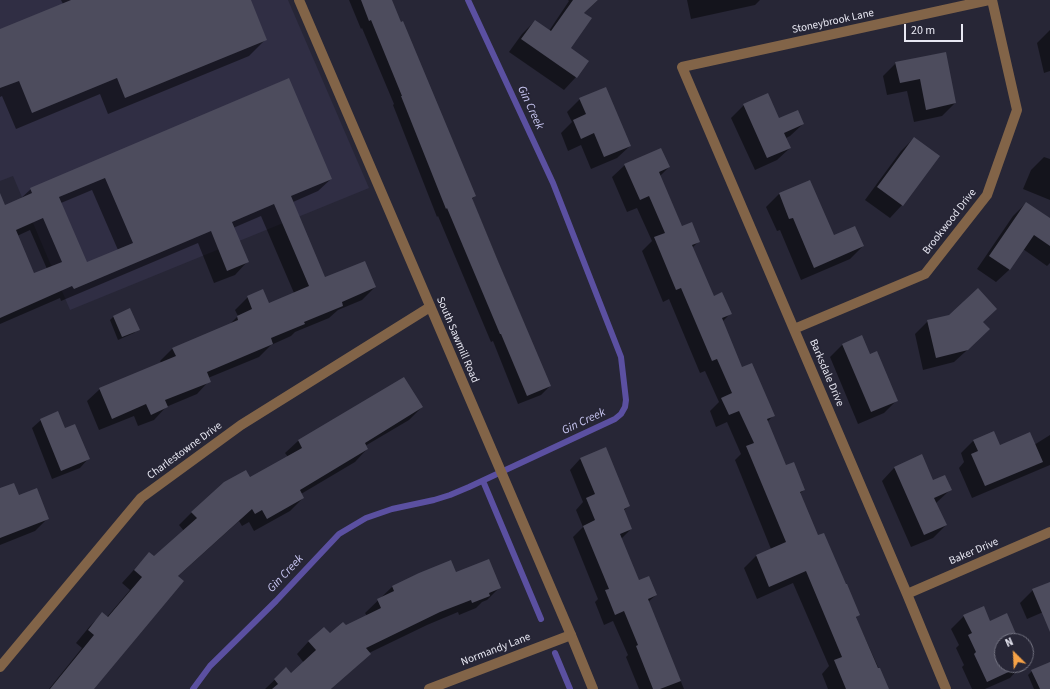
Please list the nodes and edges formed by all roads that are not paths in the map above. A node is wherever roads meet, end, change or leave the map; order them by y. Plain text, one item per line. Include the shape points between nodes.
1 (299, 0) edge
2 (988, 0) edge
3 (992, 0) edge
4 (682, 67) joint
5 (430, 307) junction
6 (794, 329) junction
7 (1050, 532) edge
8 (907, 594) junction
9 (571, 635) junction
10 (0, 667) edge
11 (429, 689) edge
12 (593, 689) edge
13 (946, 689) edge

1 - 5 street, South Sawmill Road
2 - 4 street, Stoneybrook Lane
3 - 6 street, Brookwood Drive via 1017,110 987,195 925,274
4 - 6 street, Barksdale Drive
5 - 9 street, South Sawmill Road
5 - 10 street, Charlestowne Drive via 241,425 141,498
6 - 8 street, Barksdale Drive
7 - 8 street, Baker Drive
8 - 13 street, Barksdale Drive
9 - 11 street, Normandy Lane
9 - 12 street, South Sawmill Road

